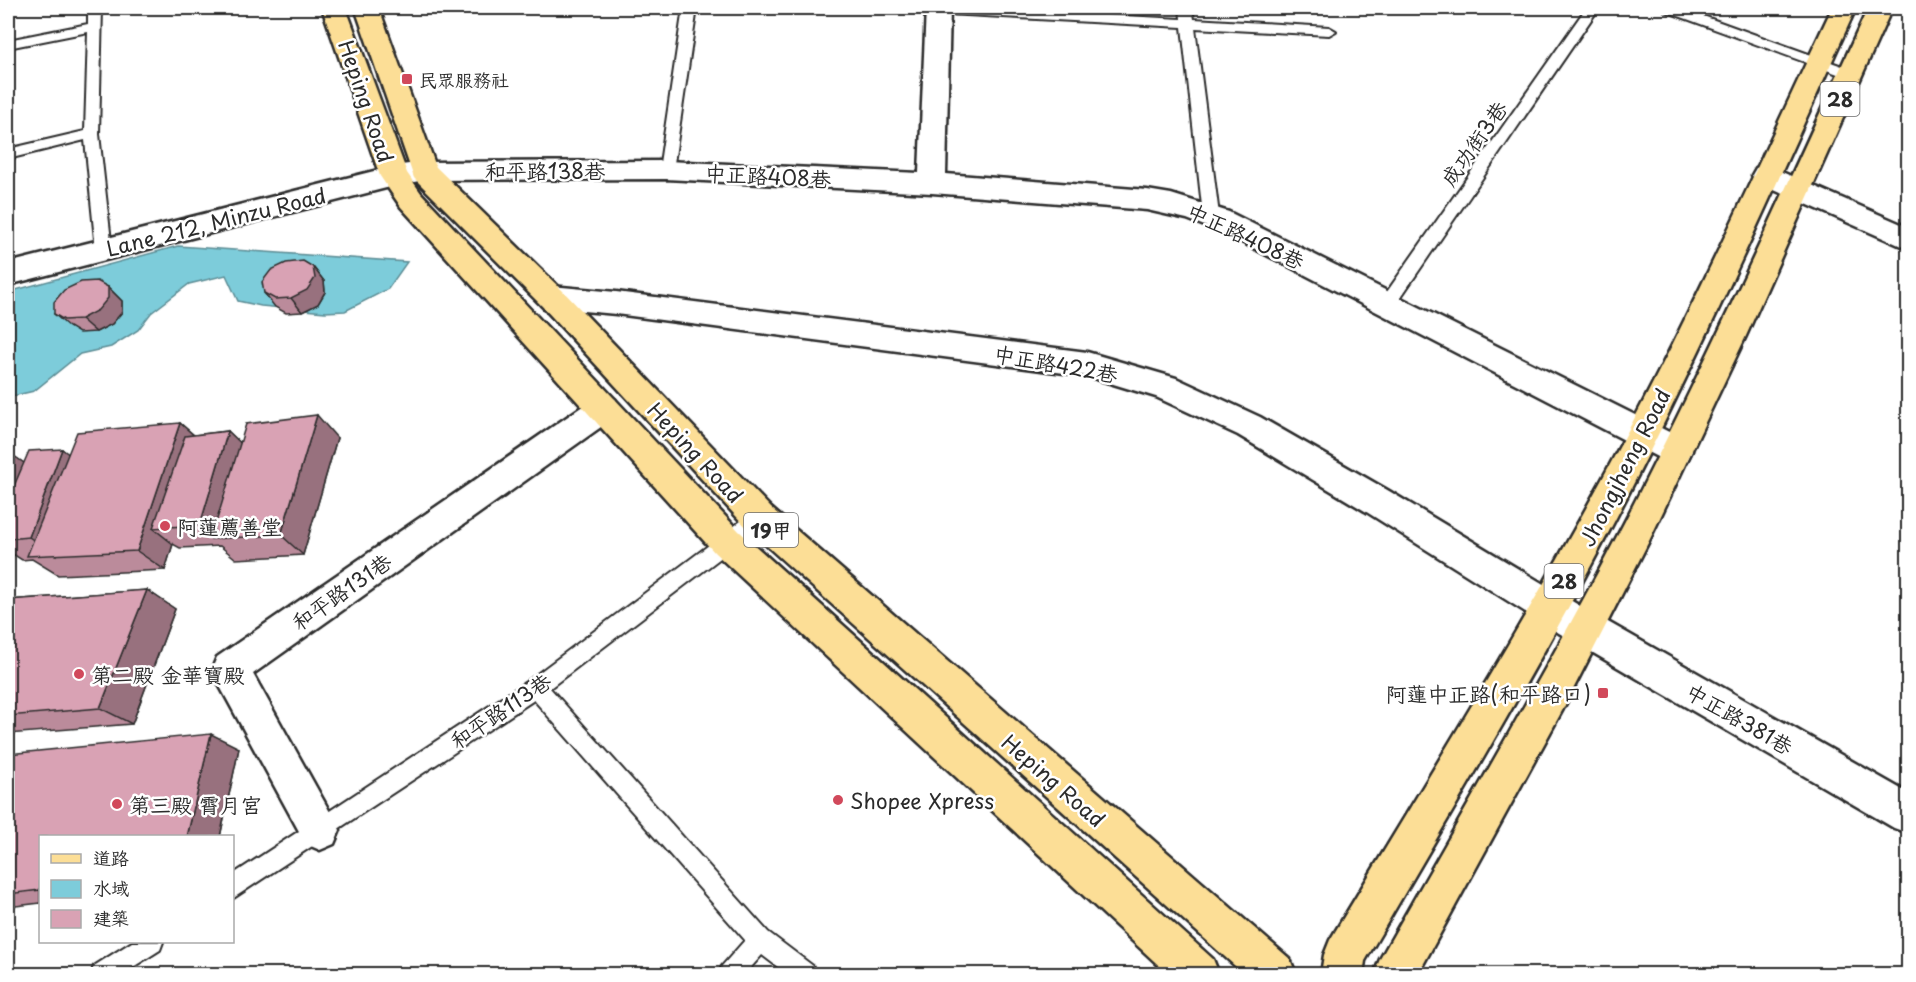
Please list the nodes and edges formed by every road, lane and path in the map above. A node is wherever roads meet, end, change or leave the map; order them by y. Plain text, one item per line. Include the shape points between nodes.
1 (95, 8) edge
2 (334, 8) edge
3 (367, 8) edge
4 (690, 8) edge
5 (911, 8) edge
6 (938, 8) edge
7 (1592, 8) edge
8 (1670, 8) edge
9 (1844, 8) edge
10 (1880, 8) edge
11 (1187, 15) edge
12 (94, 27) junction
13 (1329, 31) dead end
14 (8, 44) edge
15 (1818, 63) junction
16 (1851, 74) junction
17 (92, 134) junction
18 (8, 154) edge
19 (666, 170) junction
20 (409, 173) junction
21 (1766, 175) junction
22 (932, 183) junction
23 (1800, 190) junction
24 (1211, 215) junction
25 (1908, 239) edge
26 (104, 250) junction
27 (8, 274) edge
28 (551, 297) junction
29 (1388, 303) junction
30 (604, 408) junction
31 (1642, 434) junction
32 (1676, 451) junction
33 (759, 518) junction
34 (727, 542) junction
35 (1569, 619) junction
36 (536, 687) junction
37 (1908, 814) edge
38 (320, 830) junction
39 (234, 887) edge
40 (760, 940) junction
41 (150, 943) edge
42 (102, 975) edge
43 (730, 975) edge
44 (805, 975) edge
45 (1198, 975) edge
46 (1275, 975) edge
47 (1342, 975) edge
48 (1395, 975) edge

1 - 12 lane
2 - 20 main road, Heping Road / 19甲
3 - 20 main road, Heping Road / 19甲
4 - 19 lane
5 - 6 lane
6 - 11 lane
6 - 22 street
7 - 29 lane, 成功街3巷
8 - 15 lane
9 - 15 main road, Jhongjheng Road / 28
10 - 16 main road, Jhongjheng Road / 28
11 - 13 lane
11 - 24 lane
12 - 14 lane
12 - 17 lane
15 - 16 lane
15 - 21 main road, Jhongjheng Road / 28
16 - 23 main road, Jhongjheng Road / 28
17 - 18 lane
17 - 26 lane
19 - 20 street, 和平路138巷
19 - 22 street, 中正路408巷
20 - 26 street, Lane 212, Minzu Road
20 - 28 main road, Heping Road / 19甲
20 - 30 main road, Heping Road / 19甲 via 411,200
21 - 23 street
21 - 31 main road, Jhongjheng Road / 28
22 - 24 street, 中正路408巷 via 1175,203
23 - 25 street
23 - 32 main road, Jhongjheng Road / 28
24 - 29 street, 中正路408巷
26 - 27 street, Lane 212, Minzu Road
28 - 33 main road, Heping Road / 19甲
28 - 35 street, 中正路422巷 via 1087,364 1165,387 1259,432
29 - 31 street, 中正路408巷
30 - 34 main road, Heping Road / 19甲
30 - 38 street, 和平路131巷 via 230,669
31 - 32 street, 中正路408巷
31 - 35 main road, Jhongjheng Road / 28
32 - 35 main road, Jhongjheng Road / 28
33 - 34 lane, 和平路113巷
33 - 46 main road, Heping Road / 19甲
34 - 36 lane, 和平路113巷
34 - 45 main road, Heping Road / 19甲
35 - 37 street, 中正路381巷
35 - 47 main road, Jhongjheng Road / 28 via 1345,955
35 - 48 main road, Jhongjheng Road / 28
36 - 38 lane, 和平路113巷
36 - 40 lane
38 - 39 lane, 和平路113巷
40 - 43 lane
40 - 44 lane
41 - 42 lane

